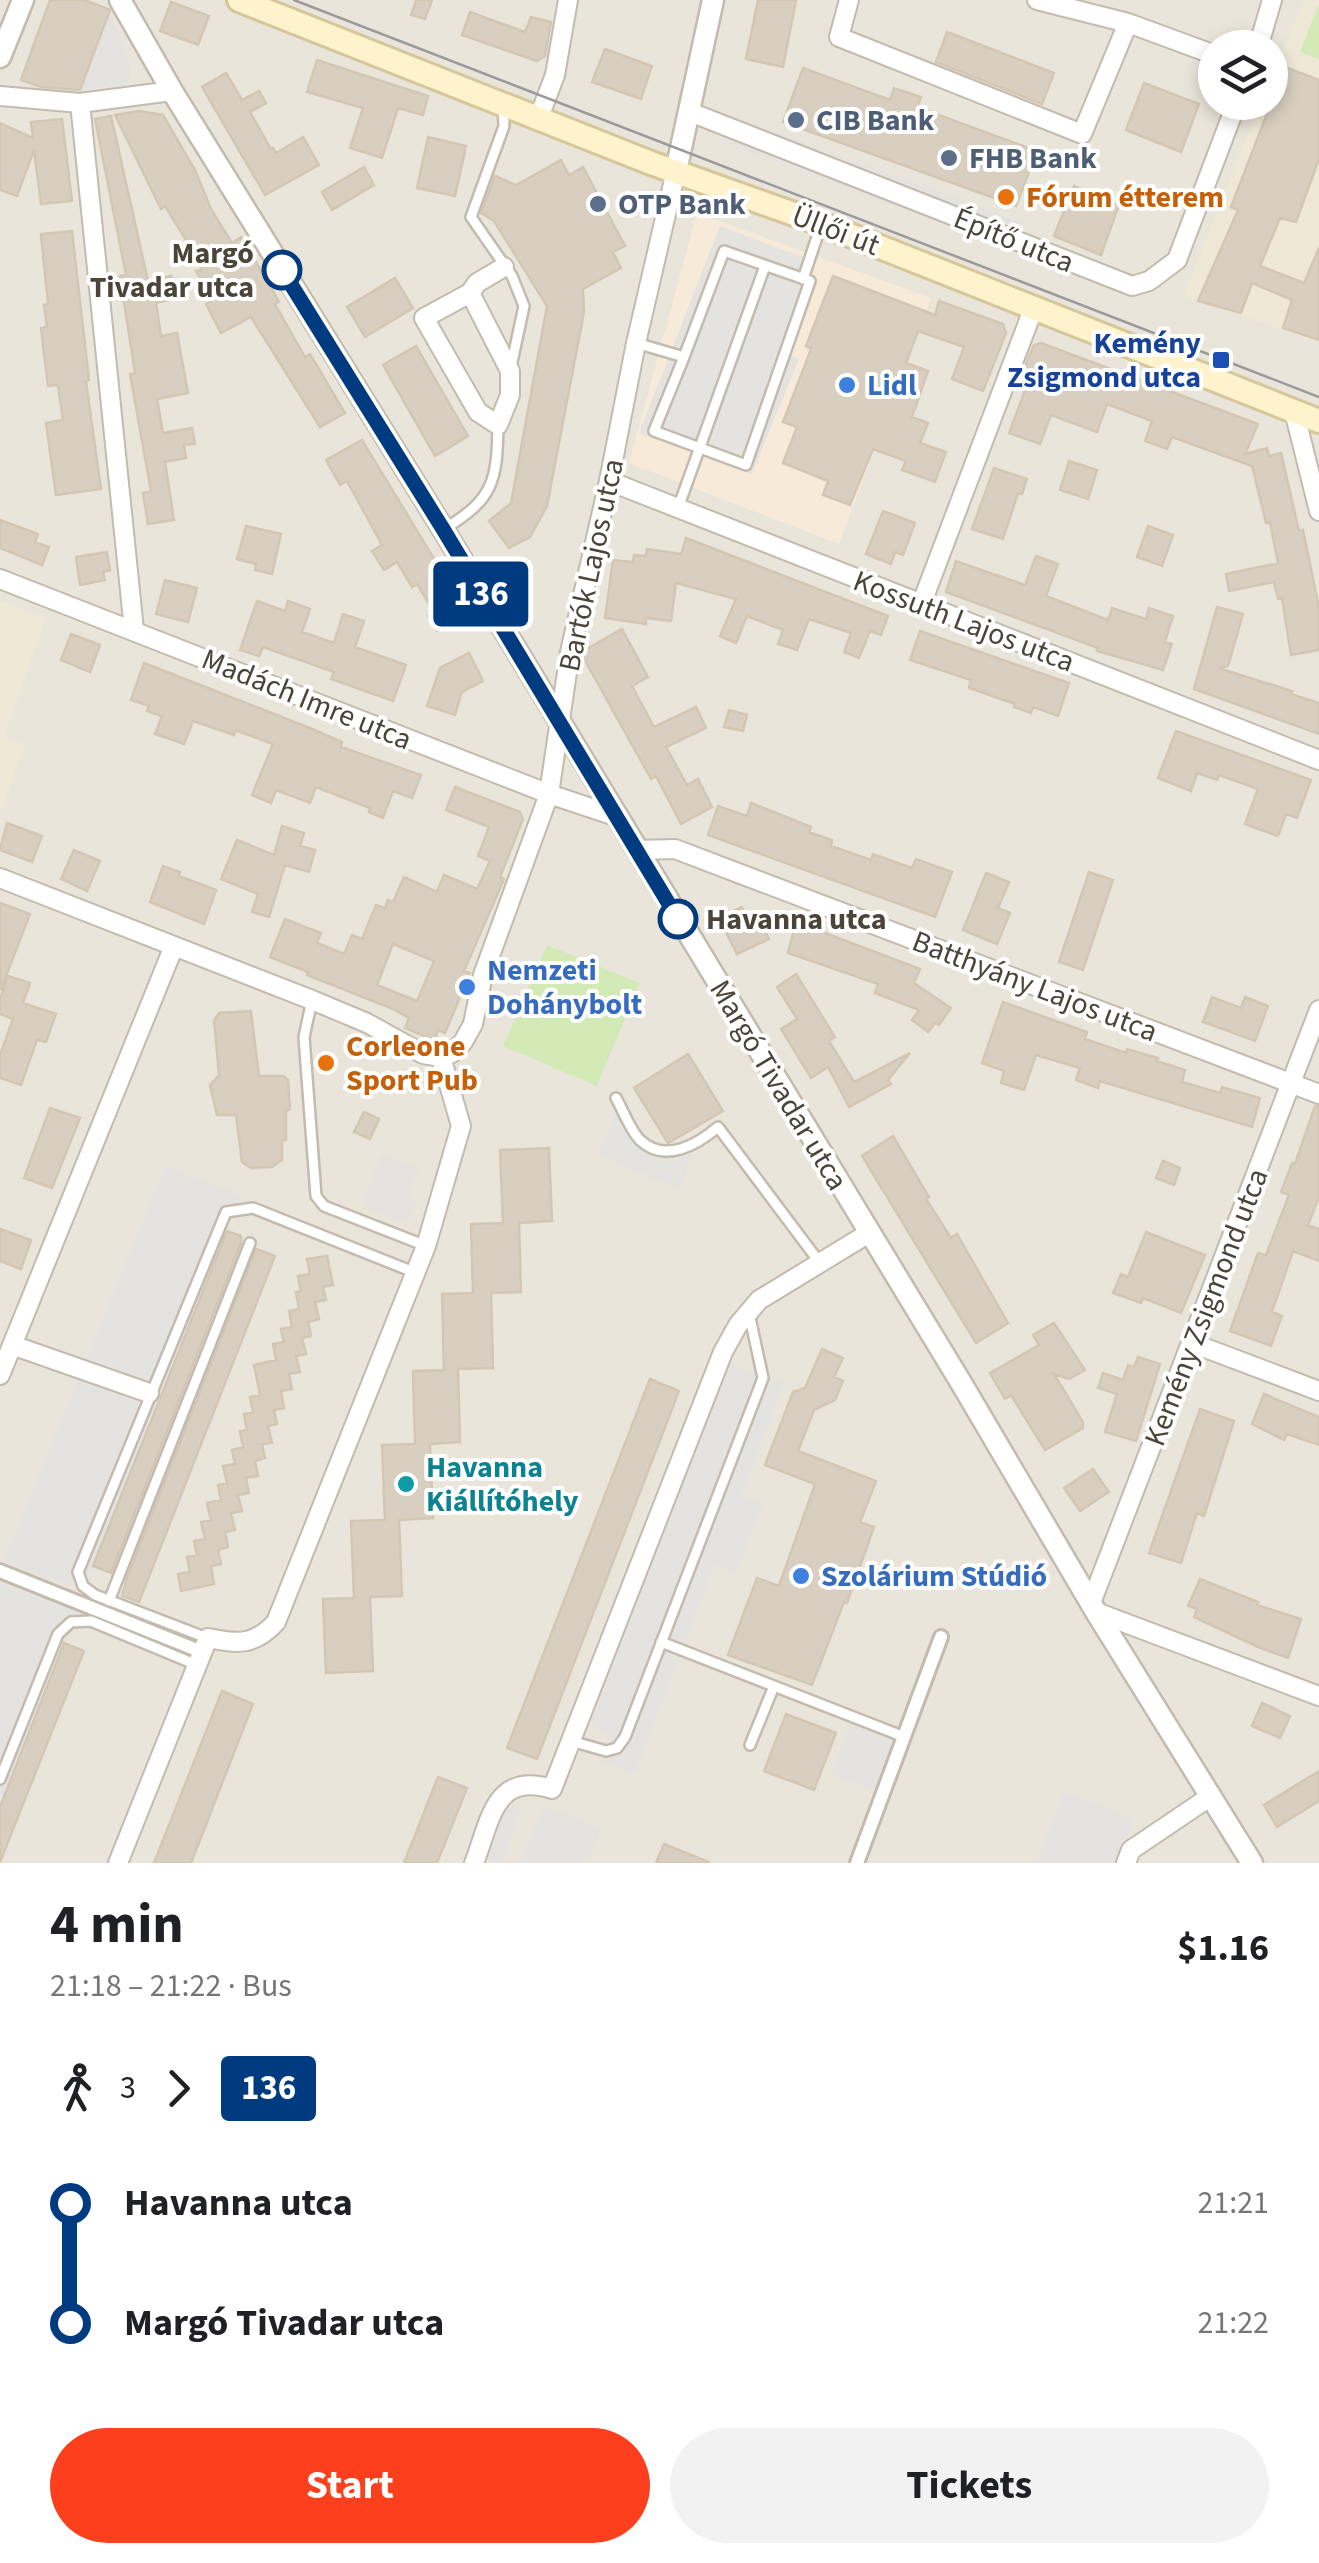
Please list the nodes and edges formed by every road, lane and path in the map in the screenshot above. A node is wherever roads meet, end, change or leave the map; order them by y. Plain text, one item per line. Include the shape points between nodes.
1 (23, 0) edge
2 (120, 0) edge
3 (239, 0) edge
4 (568, 0) edge
5 (713, 0) edge
6 (849, 0) edge
7 (1036, 0) edge
8 (1272, 0) edge
9 (1128, 23) junction
10 (1263, 30) edge
11 (1198, 49) edge
12 (0, 57) edge
13 (172, 91) junction
14 (0, 96) edge
15 (503, 102) junction
16 (80, 103) junction
17 (690, 112) junction
18 (539, 117) junction
19 (1230, 120) edge
20 (676, 171) junction
21 (822, 224) junction
22 (765, 266) junction
23 (504, 267) junction
24 (803, 279) junction
25 (470, 293) junction
26 (1034, 307) junction
27 (636, 342) junction
28 (684, 357) junction
29 (510, 371) junction
30 (1294, 411) junction
31 (1319, 420) edge
32 (498, 425) junction
33 (700, 447) junction
34 (610, 481) junction
35 (678, 508) junction
36 (1319, 511) edge
37 (443, 529) junction
38 (0, 579) edge
39 (921, 605) junction
40 (134, 630) junction
41 (560, 724) junction
42 (1319, 760) edge
43 (549, 794) junction
44 (615, 816) junction
45 (636, 850) junction
46 (0, 878) edge
47 (174, 946) junction
48 (312, 1000) junction
49 (1319, 1010) edge
50 (441, 1057) junction
51 (1292, 1084) junction
52 (1319, 1094) edge
53 (616, 1098) dead end
54 (869, 1233) junction
55 (250, 1242) dead end
56 (426, 1246) junction
57 (820, 1264) junction
58 (416, 1273) junction
59 (749, 1312) junction
60 (1192, 1343) junction
61 (12, 1345) junction
62 (0, 1376) edge
63 (1319, 1391) edge
64 (150, 1393) junction
65 (0, 1571) edge
66 (109, 1601) junction
67 (1094, 1607) junction
68 (941, 1637) dead end
69 (662, 1642) junction
70 (202, 1652) junction
71 (774, 1686) junction
72 (1319, 1696) edge
73 (902, 1736) junction
74 (572, 1741) junction
75 (750, 1744) dead end
76 (0, 1779) edge
77 (1212, 1796) junction
78 (118, 1863) edge
79 (474, 1863) edge
80 (858, 1863) edge
81 (1126, 1863) edge
82 (1252, 1863) edge

1 - 12 street
2 - 13 street, Margó Tivadar utca
3 - 15 main road, Üllői út
4 - 18 street via 552,88
5 - 17 street
6 - 9 street via 839,36 1082,134
7 - 9 street
8 - 10 street
9 - 11 street
13 - 16 street
13 - 37 street, Margó Tivadar utca
14 - 16 street
15 - 18 main road, Üllői út
15 - 23 lane via 504,126 471,218
16 - 40 street
17 - 19 street, Építő utca via 1132,286 1177,260
17 - 20 street
18 - 20 main road, Üllői út
20 - 21 main road, Üllői út
20 - 27 street, Bartók Lajos utca
21 - 24 lane
21 - 26 main road, Üllői út
22 - 24 lane
22 - 28 lane via 724,251
22 - 33 lane
23 - 25 street
23 - 29 lane via 524,306
24 - 33 lane via 810,281 746,465
25 - 29 street
25 - 32 street via 424,318 478,412
26 - 30 main road, Üllői út
26 - 39 street
27 - 28 lane
27 - 34 street, Bartók Lajos utca
28 - 33 lane via 654,431
29 - 32 street via 510,395
30 - 31 main road, Üllői út
30 - 36 street
32 - 37 lane via 492,484 483,501
33 - 35 lane
34 - 35 street, Kossuth Lajos utca
34 - 41 street, Bartók Lajos utca
35 - 39 street, Kossuth Lajos utca
37 - 41 street, Margó Tivadar utca
38 - 40 street, Madách Imre utca
39 - 42 street, Kossuth Lajos utca
40 - 43 street, Madách Imre utca
41 - 43 street, Bartók Lajos utca
41 - 44 street, Margó Tivadar utca
43 - 44 street, Madách Imre utca
43 - 50 street, Bartók Lajos utca via 483,975 473,1024 452,1054
44 - 45 street, Margó Tivadar utca
45 - 51 street, Batthyány Lajos utca via 675,850
45 - 54 street, Margó Tivadar utca
46 - 47 street
47 - 48 street
47 - 61 street
48 - 50 street
48 - 56 lane via 304,1037 316,1196 324,1206
49 - 51 street, Kemény Zsigmond utca
50 - 56 street via 462,1126
51 - 52 street, Batthyány Lajos utca
51 - 60 street, Kemény Zsigmond utca
53 - 57 lane via 640,1141 666,1152 695,1146 718,1126
54 - 57 street
54 - 67 street, Margó Tivadar utca
55 - 66 lane
56 - 58 street
57 - 59 street
58 - 64 lane via 253,1208 226,1212
58 - 70 street via 276,1622 246,1644
59 - 69 lane via 763,1378
59 - 74 street via 724,1352
60 - 63 street
60 - 67 street, Kemény Zsigmond utca
61 - 62 street
61 - 64 street
64 - 66 lane via 78,1572 83,1586
65 - 70 street
66 - 70 lane
67 - 72 street
67 - 77 street, Margó Tivadar utca
68 - 73 street
69 - 71 lane
69 - 74 lane via 617,1748
70 - 76 lane via 91,1621 70,1622 58,1634
70 - 78 street
71 - 73 lane
71 - 75 lane
73 - 80 street
74 - 79 street via 552,1789 529,1783 498,1800
77 - 81 street via 1130,1850
77 - 82 street, Margó Tivadar utca

